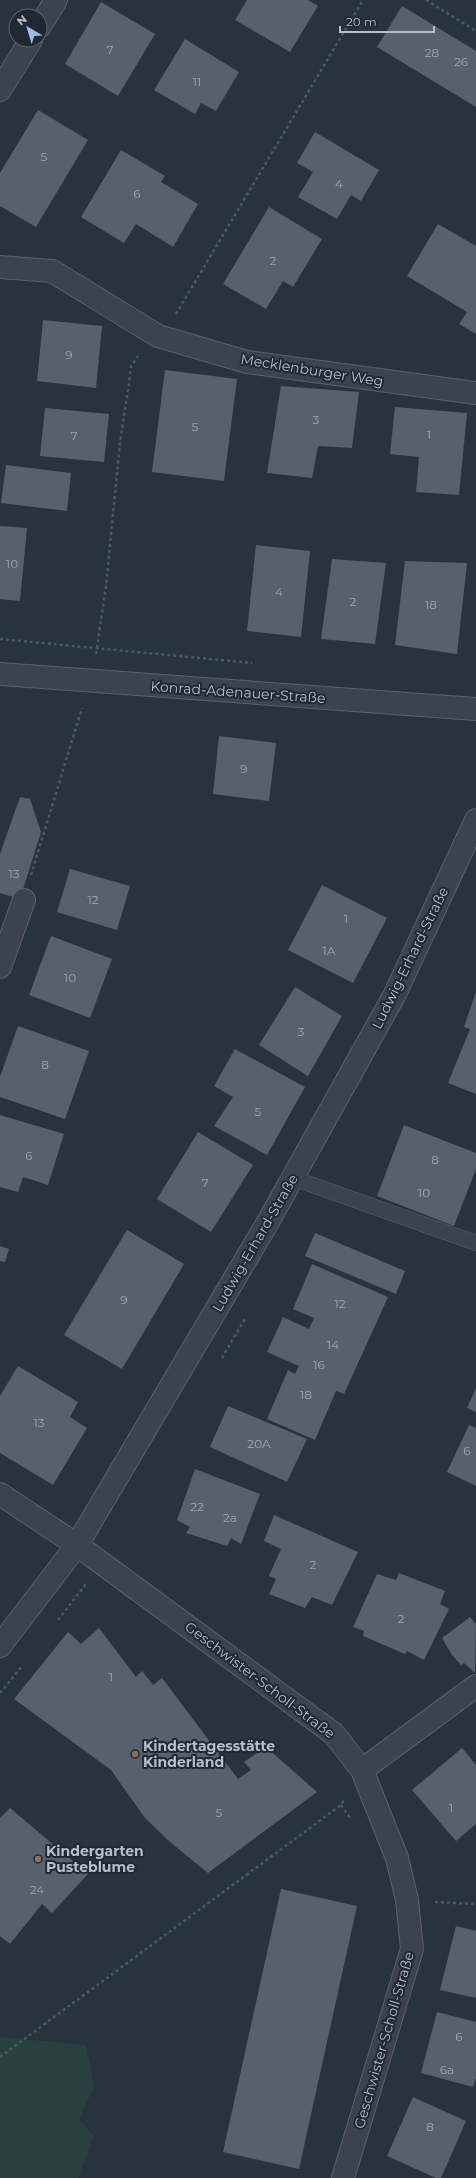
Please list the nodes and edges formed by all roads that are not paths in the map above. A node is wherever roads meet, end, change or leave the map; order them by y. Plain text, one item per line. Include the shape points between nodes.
1 (56, 0) edge
2 (48, 13) edge
3 (26, 48) edge
4 (0, 90) edge
5 (0, 267) edge
6 (476, 393) edge
7 (0, 674) edge
8 (476, 709) edge
9 (476, 820) edge
10 (24, 900) road end
11 (0, 967) edge
12 (293, 1178) junction
13 (476, 1243) edge
14 (0, 1494) edge
15 (77, 1545) junction
16 (0, 1646) edge
17 (476, 1686) edge
18 (362, 1770) junction
19 (343, 2178) edge

1 - 2 street
3 - 4 street
5 - 6 street, Mecklenburger Weg via 52,271 158,336 247,362
7 - 8 street, Konrad-Adenauer-Straße
9 - 12 street, Ludwig-Erhard-Straße via 395,994
10 - 11 street
12 - 13 lane
12 - 15 street, Ludwig-Erhard-Straße
14 - 15 street, Geschwister-Scholl-Straße
15 - 16 street, Ludwig-Erhard-Straße
15 - 18 street, Geschwister-Scholl-Straße via 334,1734
17 - 18 street
18 - 19 street, Geschwister-Scholl-Straße via 397,1858 407,1900 412,1949

